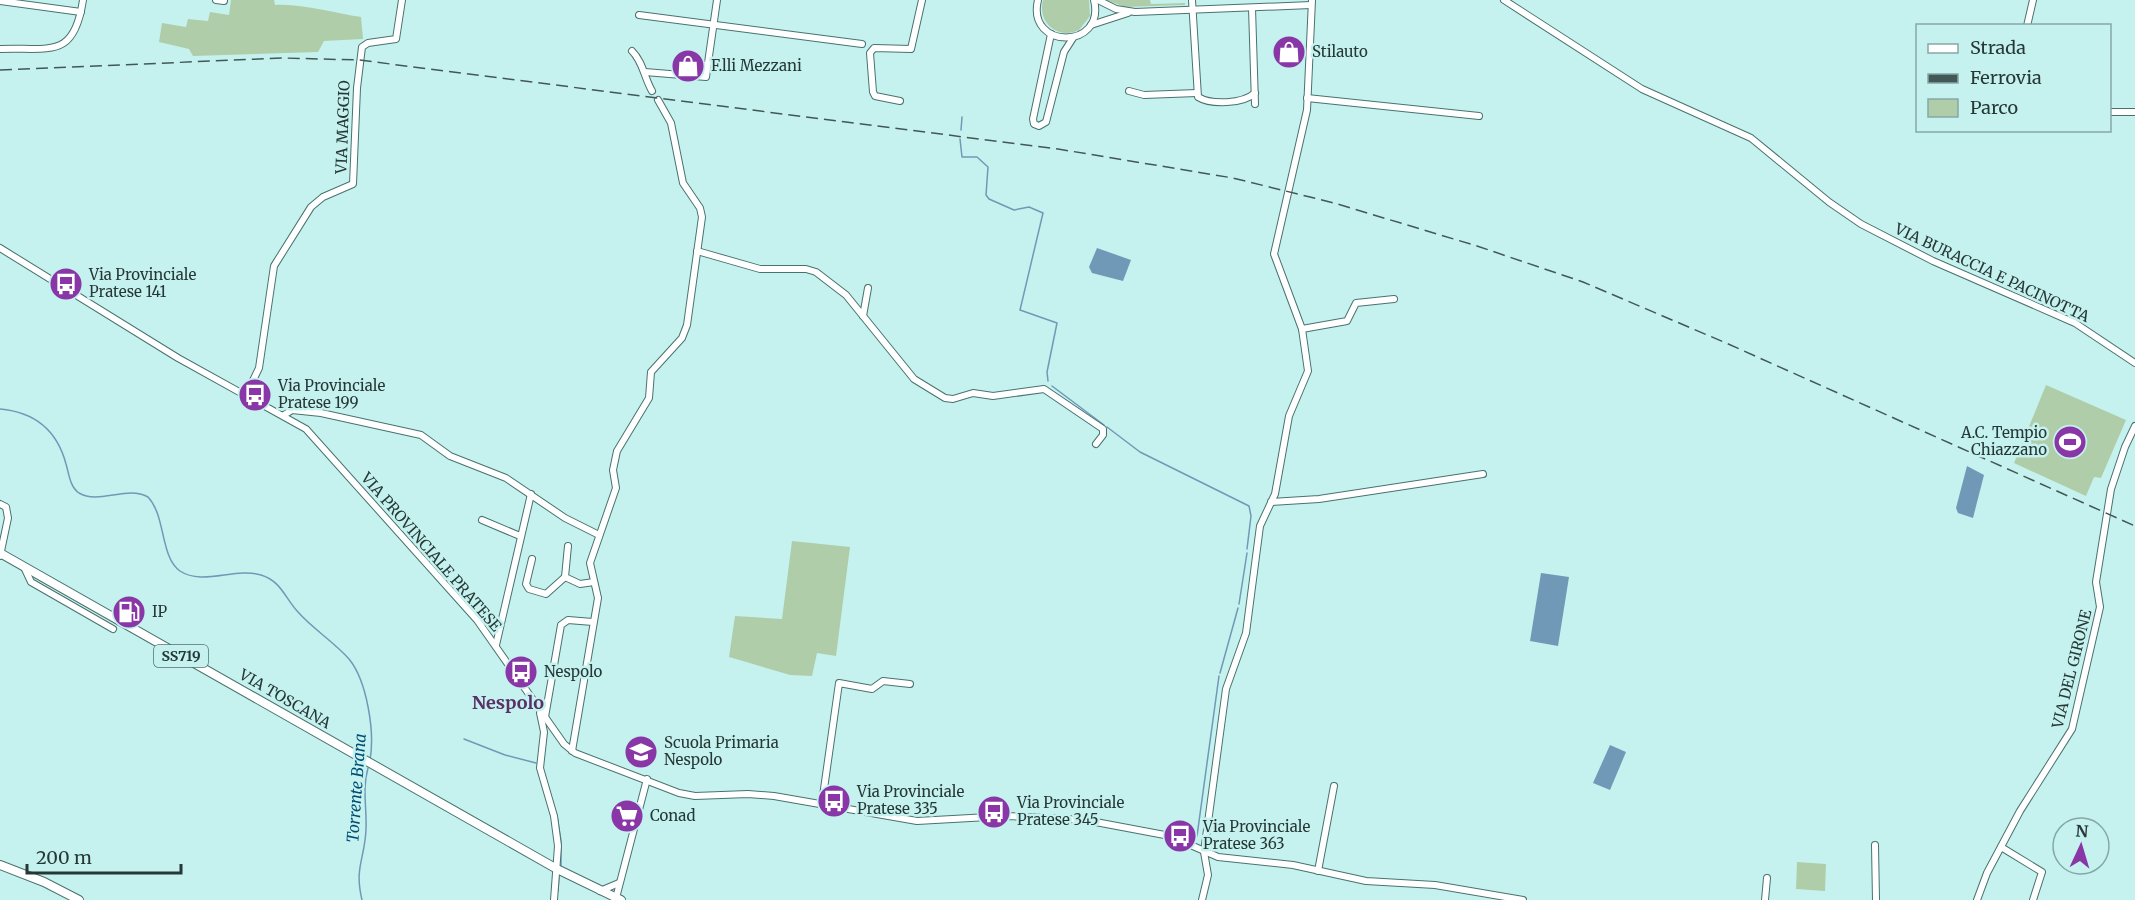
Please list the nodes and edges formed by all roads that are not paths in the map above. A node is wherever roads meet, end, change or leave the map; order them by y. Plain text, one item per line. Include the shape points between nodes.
1 (83, 0) edge
2 (216, 0) edge
3 (402, 0) edge
4 (717, 0) edge
5 (922, 0) edge
6 (1032, 0) edge
7 (1096, 0) edge
8 (1192, 0) edge
9 (1504, 0) edge
10 (2033, 0) edge
11 (0, 1) edge
12 (224, 1) edge
13 (1312, 2) edge
14 (1038, 3) edge
15 (1252, 8) junction
16 (1193, 10) junction
17 (81, 12) junction
18 (1135, 12) junction
19 (639, 15) dead end
20 (2027, 24) edge
21 (714, 25) junction
22 (1091, 25) junction
23 (1052, 34) junction
24 (1073, 38) junction
25 (862, 44) dead end
26 (0, 49) edge
27 (632, 51) dead end
28 (645, 72) junction
29 (652, 91) dead end
30 (1129, 91) dead end
31 (1197, 93) junction
32 (1255, 93) junction
33 (1307, 98) junction
34 (658, 100) dead end
35 (900, 101) dead end
36 (1255, 104) dead end
37 (2111, 112) edge
38 (2135, 112) edge
39 (1479, 116) dead end
40 (0, 248) edge
41 (697, 251) junction
42 (868, 288) dead end
43 (1394, 299) dead end
44 (863, 316) junction
45 (1302, 329) junction
46 (2135, 363) edge
47 (246, 395) junction
48 (284, 415) junction
49 (2135, 426) edge
50 (1095, 444) dead end
51 (1483, 474) dead end
52 (531, 494) junction
53 (1271, 502) junction
54 (0, 504) edge
55 (482, 520) dead end
56 (599, 535) junction
57 (520, 537) junction
58 (568, 546) dead end
59 (0, 554) edge
60 (532, 559) dead end
61 (24, 567) junction
62 (565, 577) junction
63 (594, 582) junction
64 (593, 622) junction
65 (113, 629) dead end
66 (496, 645) junction
67 (910, 684) dead end
68 (539, 710) junction
69 (545, 717) junction
70 (572, 751) junction
71 (647, 779) junction
72 (1334, 786) dead end
73 (822, 803) junction
74 (1875, 845) dead end
75 (2001, 848) junction
76 (1204, 852) junction
77 (0, 865) edge
78 (557, 869) junction
79 (1318, 871) junction
80 (1767, 878) dead end
81 (619, 883) junction
82 (600, 891) junction
83 (618, 899) edge
84 (79, 900) edge
85 (554, 900) edge
86 (1202, 900) edge
87 (1522, 900) edge
88 (1765, 900) edge
89 (1876, 900) edge
90 (1977, 900) edge
91 (2033, 900) edge

1 - 17 street
2 - 12 street
3 - 47 street, VIA MAGGIO via 396,38 392,42 368,42 362,47 353,184 323,197 311,207 274,267 259,368
4 - 21 street
5 - 35 street via 911,49 874,48 870,53 875,96
6 - 14 street
7 - 18 street
7 - 22 street
8 - 16 street
9 - 46 street, VIA BURACCIA E PACINOTTA via 1642,89 1752,138 1861,224 1933,261 2075,323
10 - 20 street
11 - 17 street
13 - 15 street
13 - 33 street
14 - 23 street via 1040,22
15 - 16 street
15 - 32 street
16 - 18 street
16 - 31 street
17 - 26 street via 77,30 64,44
18 - 22 street
19 - 21 street
21 - 25 street
21 - 28 street via 704,78
22 - 24 street
23 - 24 street
23 - 24 street via 1033,119 1039,126 1046,122 1064,52
27 - 28 street
28 - 29 street
30 - 31 street via 1144,95
31 - 32 street via 1207,101 1245,100
32 - 36 street
33 - 39 street
33 - 45 street via 1307,113 1274,254
34 - 41 street via 671,123 683,183 702,212
37 - 38 street
40 - 47 street, VIA PROVINCIALE PRATESE via 178,358
41 - 44 street via 754,268 813,271 843,292
41 - 56 street via 687,325 682,338 654,367 649,376 649,398 617,451 613,470 616,488
42 - 44 street
43 - 45 street via 1356,303 1347,321
44 - 50 street via 910,375 939,396 953,399 973,393 993,396 1044,389 1103,429
45 - 53 street via 1308,371 1289,416
47 - 48 street, VIA PROVINCIALE PRATESE
48 - 52 street via 295,410 321,413 421,435 450,456 506,478
48 - 66 street, VIA PROVINCIALE PRATESE via 312,434 460,599
49 - 75 street, VIA DEL GIRONE via 2111,489 2096,582 2100,608 2072,729
51 - 53 street via 1319,499
52 - 56 street
52 - 57 street
53 - 76 street via 1260,526 1246,633 1226,688
54 - 59 street via 8,513
55 - 57 street
56 - 63 street via 590,563
57 - 66 street
58 - 62 street
59 - 61 main road, VIA TOSCANA / SS719
60 - 62 street via 526,584 529,589 546,594
61 - 65 street via 33,584
61 - 78 main road, VIA TOSCANA / SS719
62 - 63 street via 580,584
63 - 64 street via 598,596
64 - 69 street via 563,622
64 - 70 street
66 - 68 street, VIA PROVINCIALE PRATESE
67 - 73 street via 883,681 870,689 838,683
68 - 69 street, VIA PROVINCIALE PRATESE
68 - 78 street via 544,732 540,768 556,826
69 - 70 street, VIA PROVINCIALE PRATESE
70 - 71 street
71 - 73 street via 695,796 751,794
71 - 81 street
72 - 79 street
73 - 76 street via 917,821 1006,816 1085,820 1170,836
74 - 89 street
75 - 90 street, VIA DEL GIRONE
75 - 91 street via 2042,872
76 - 79 street
76 - 86 street via 1208,875
77 - 84 main road
78 - 82 main road, VIA TOSCANA / SS719
78 - 85 street
79 - 87 street via 1366,881 1435,885
80 - 88 street
81 - 82 street
81 - 83 street
82 - 83 main road, VIA TOSCANA / SS719

